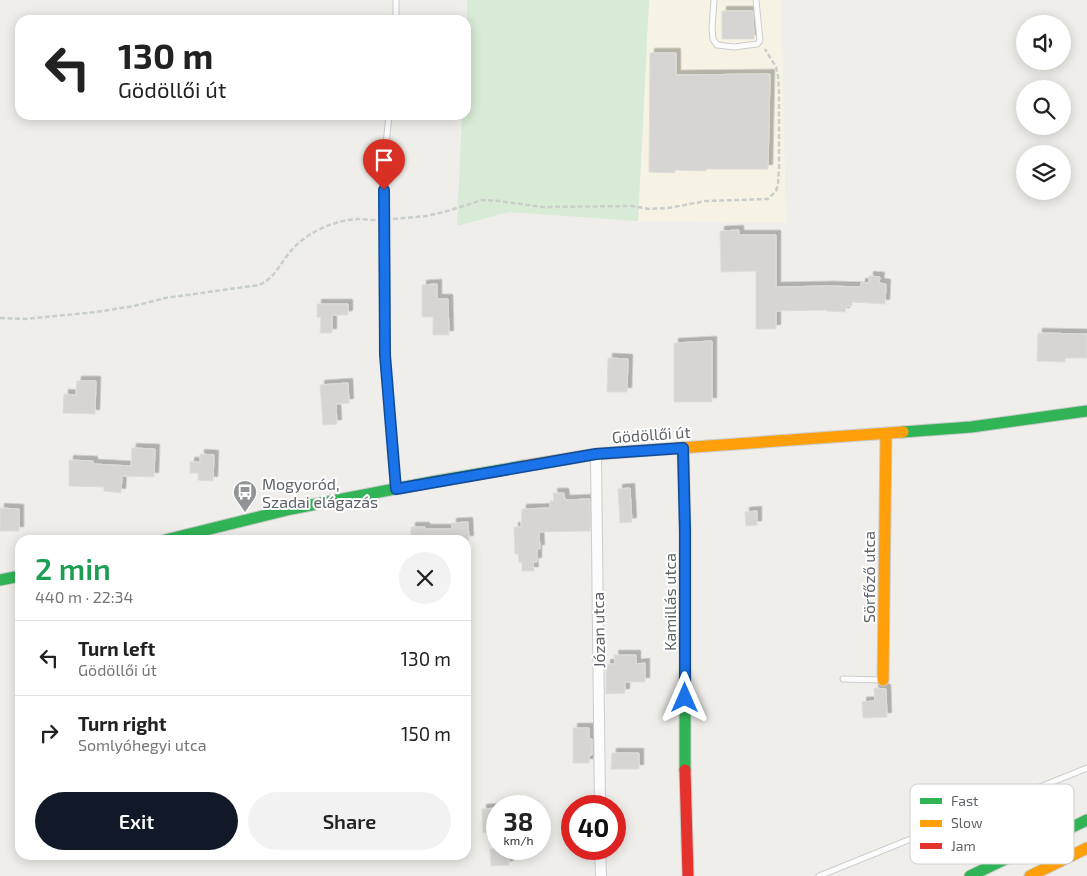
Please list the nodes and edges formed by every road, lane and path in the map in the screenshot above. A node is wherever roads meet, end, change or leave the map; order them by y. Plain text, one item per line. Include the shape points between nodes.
1 (396, 0) edge
2 (714, 0) edge
3 (756, 0) edge
4 (396, 15) edge
5 (758, 42) junction
6 (388, 120) edge
7 (385, 220) junction
8 (0, 318) edge
9 (1087, 411) edge
10 (886, 433) junction
11 (683, 448) junction
12 (596, 454) junction
13 (396, 489) junction
14 (185, 535) edge
15 (15, 577) edge
16 (0, 580) edge
17 (843, 679) dead end
18 (884, 680) joint
19 (1087, 768) edge
20 (1047, 784) edge
21 (600, 795) edge
22 (1087, 820) edge
23 (1074, 826) edge
24 (910, 840) edge
25 (1087, 848) edge
26 (1074, 854) edge
27 (600, 860) edge
28 (995, 864) edge
29 (1054, 864) edge
30 (601, 876) edge
31 (688, 876) edge
32 (820, 876) edge
33 (970, 876) edge
34 (1030, 876) edge

1 - 4 lane
2 - 5 lane via 712,28 717,45 748,46
3 - 5 lane
5 - 7 path via 773,61 778,76 778,184 768,199 706,201 649,209 632,206 542,207 482,200 426,216
6 - 7 lane via 383,174
7 - 8 path via 358,219 322,228 302,240 273,275 259,285 165,298 96,312 26,319
7 - 13 lane via 385,355
9 - 10 main road, Gödöllői út via 971,427
10 - 11 main road, Gödöllői út
10 - 18 main road, Sörfőző utca
11 - 12 main road, Gödöllői út
11 - 31 main road, Kamillás utca
12 - 13 main road, Gödöllői út
12 - 21 street, Józan utca
13 - 14 main road, Gödöllői út via 291,509
15 - 16 main road
17 - 18 lane, Sörfőző utca
19 - 20 lane
22 - 23 main road
24 - 32 lane
25 - 26 main road
27 - 30 street
28 - 33 main road
29 - 34 main road

